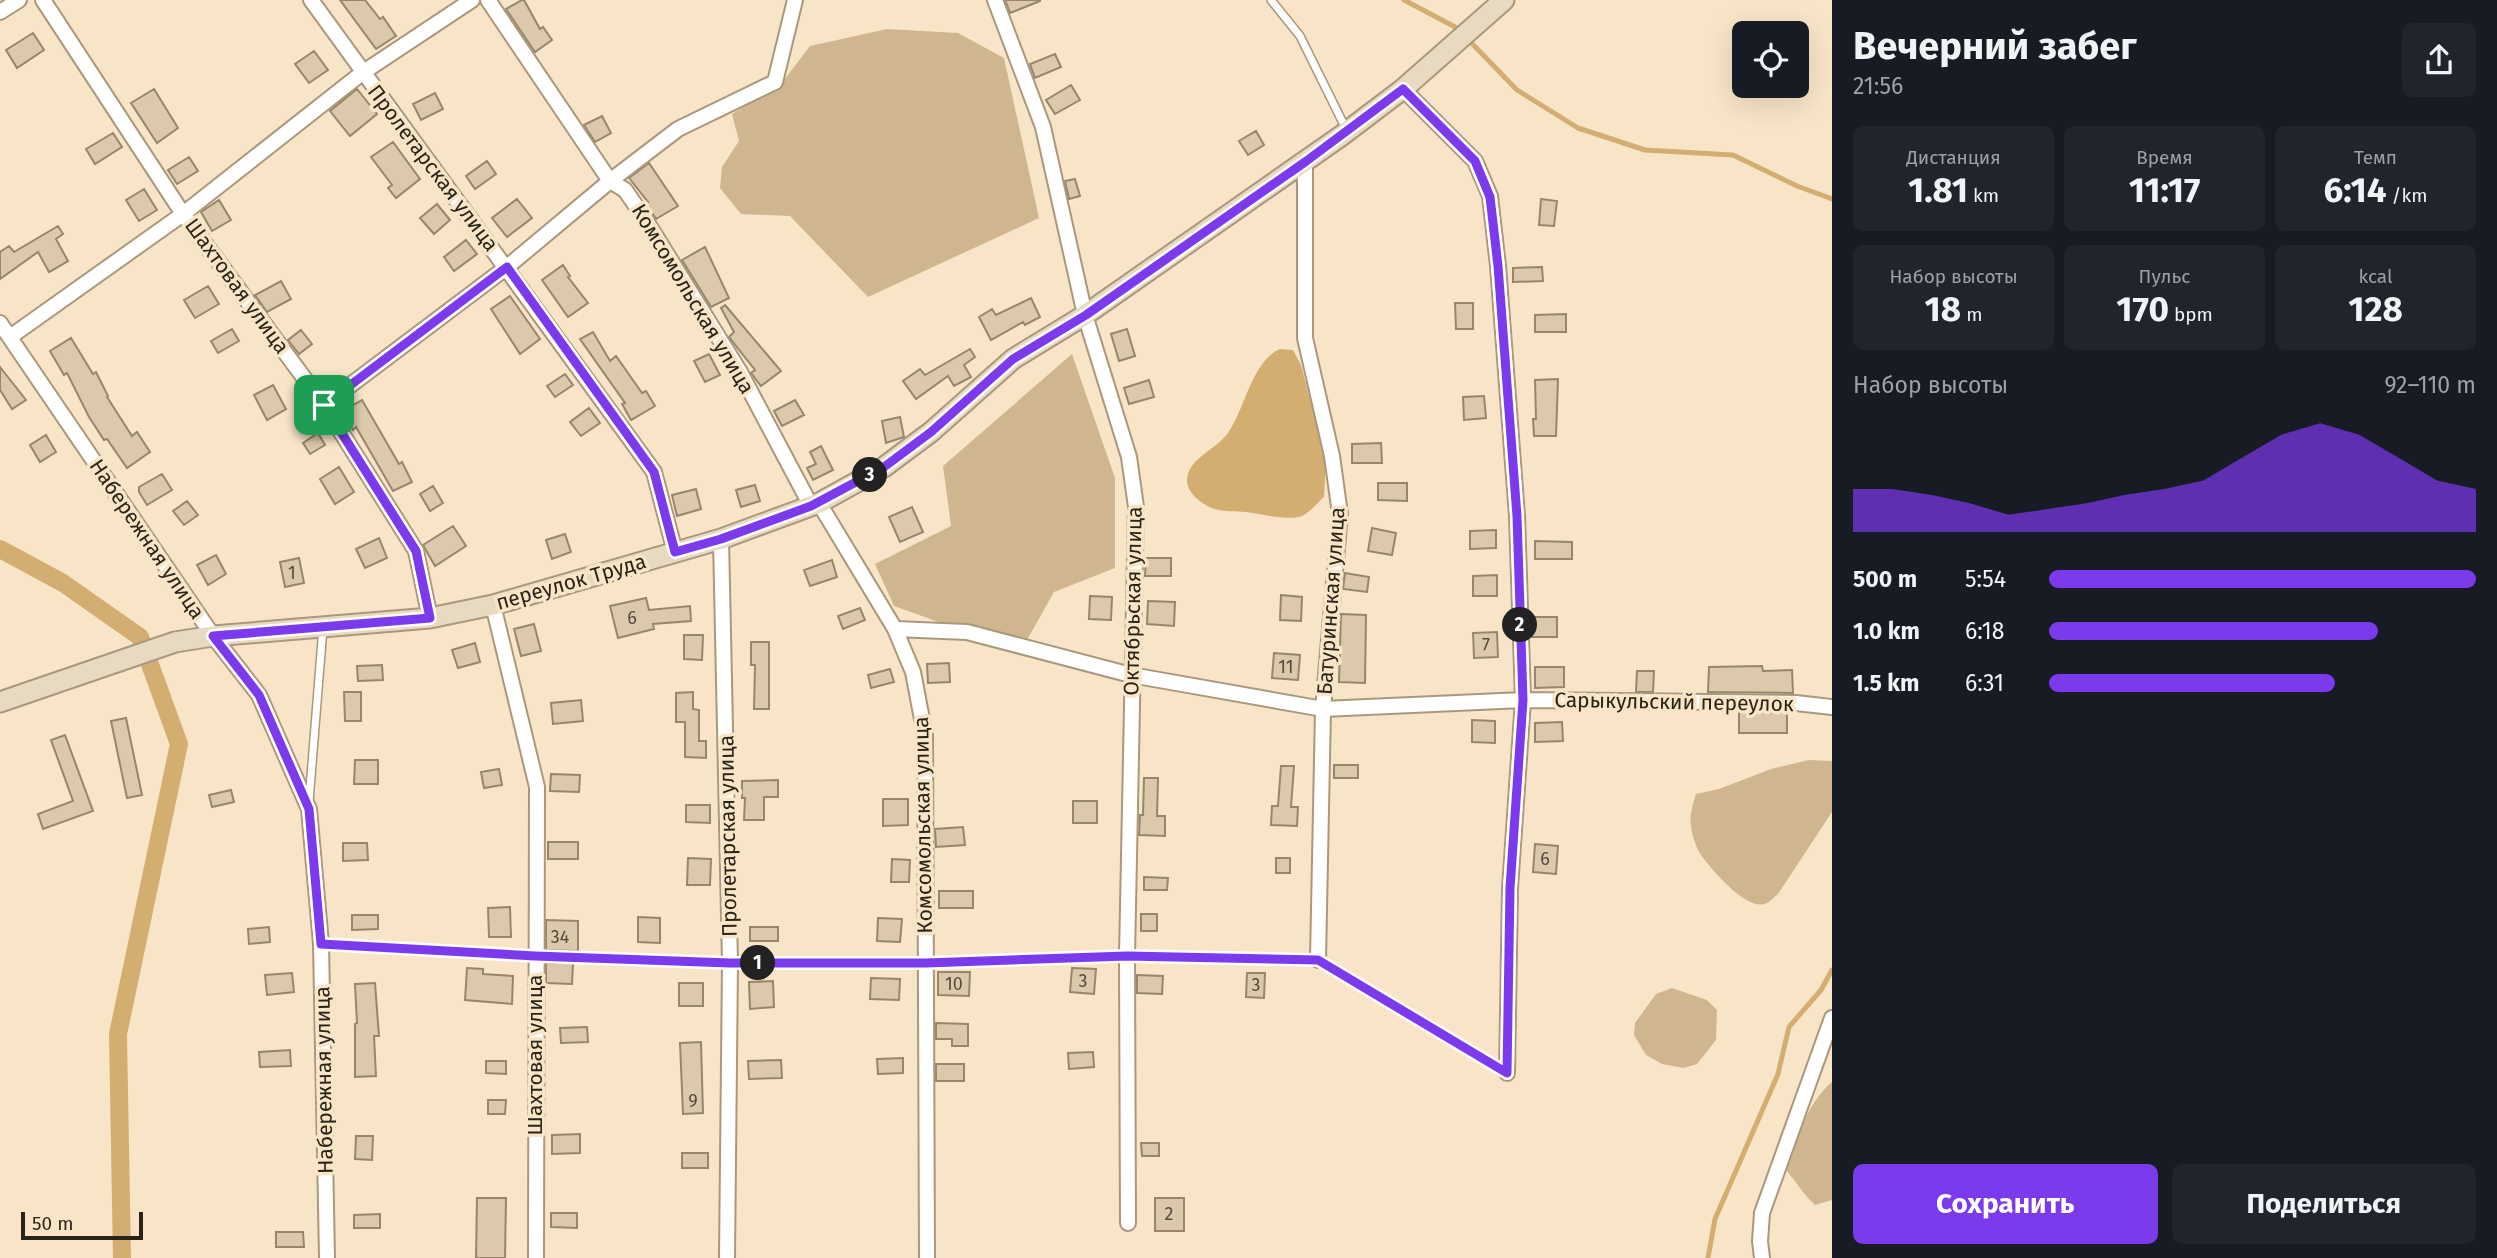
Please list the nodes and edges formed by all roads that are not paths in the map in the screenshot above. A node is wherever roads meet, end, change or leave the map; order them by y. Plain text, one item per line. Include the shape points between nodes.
1 (19, 0) edge
2 (43, 0) edge
3 (312, 0) edge
4 (472, 0) edge
5 (488, 0) edge
6 (795, 0) edge
7 (995, 0) edge
8 (1271, 0) edge
9 (1497, 6) edge
10 (0, 12) edge
11 (362, 73) junction
12 (1403, 89) junction
13 (1347, 132) junction
14 (1305, 162) junction
15 (610, 181) junction
16 (183, 214) junction
17 (507, 267) junction
18 (1086, 315) junction
19 (0, 323) edge
20 (10, 337) junction
21 (324, 405) junction
22 (815, 504) junction
23 (721, 539) junction
24 (675, 552) junction
25 (493, 605) junction
26 (430, 618) junction
27 (323, 627) junction
28 (895, 629) junction
29 (213, 636) junction
30 (1131, 675) junction
31 (1523, 700) junction
32 (0, 702) edge
33 (1832, 707) edge
34 (1323, 709) junction
35 (309, 809) junction
36 (321, 944) junction
37 (535, 956) junction
38 (1127, 956) junction
39 (1318, 960) junction
40 (730, 963) junction
41 (926, 963) junction
42 (1832, 1018) edge
43 (1507, 1073) joint
44 (1128, 1223) dead end
45 (327, 1258) edge
46 (536, 1258) edge
47 (727, 1258) edge
48 (927, 1258) edge
49 (1762, 1258) edge

1 - 10 street
2 - 16 street, Шахтовая улица
3 - 11 street, Пролетарская улица
4 - 11 street
5 - 15 street, Комсомольская улица
6 - 15 street via 775,82 678,129
7 - 18 street, Октябрьская улица via 1043,127
8 - 13 lane via 1300,36
9 - 12 street, переулок Труда
11 - 16 street
11 - 17 street, Пролетарская улица
12 - 13 street, переулок Труда
12 - 31 street via 1475,161 1490,197 1517,516
13 - 14 street, переулок Труда
14 - 18 street, переулок Труда
14 - 34 street, Батуринская улица via 1305,338 1340,514
15 - 17 street
15 - 22 street, Комсомольская улица via 625,190 653,231
16 - 20 street
16 - 21 street, Шахтовая улица
17 - 21 street
17 - 24 street, Пролетарская улица via 654,472
18 - 22 street, переулок Труда via 1013,359 884,467
18 - 30 street, Октябрьская улица via 1129,457 1136,507
19 - 20 street, Набережная улица
20 - 29 street, Набережная улица
21 - 26 street, Шахтовая улица via 416,551
22 - 23 street, переулок Труда
22 - 28 street, Комсомольская улица
23 - 24 street, переулок Труда
23 - 40 street, Пролетарская улица
24 - 25 street, переулок Труда
25 - 26 street, переулок Труда
25 - 37 street, Шахтовая улица via 537,788
26 - 27 street, переулок Труда
27 - 29 street, переулок Труда
27 - 35 lane
28 - 30 street, Сарыкульский переулок via 967,632
28 - 41 street, Комсомольская улица via 914,672 925,735
29 - 32 street, переулок Труда via 175,642
29 - 35 street, Набережная улица via 259,695
30 - 34 street, Сарыкульский переулок
30 - 38 street, Октябрьская улица
31 - 33 street, Сарыкульский переулок
31 - 34 street, Сарыкульский переулок
31 - 43 street via 1510,888
34 - 39 street, Батуринская улица
35 - 36 street, Набережная улица
36 - 37 lane
36 - 45 street, Набережная улица
37 - 40 lane
37 - 46 street, Шахтовая улица
38 - 39 lane
38 - 41 lane
38 - 44 street, Октябрьская улица
39 - 43 lane
40 - 41 lane
40 - 47 street, Пролетарская улица
41 - 48 street, Комсомольская улица
42 - 49 street via 1762,1213

